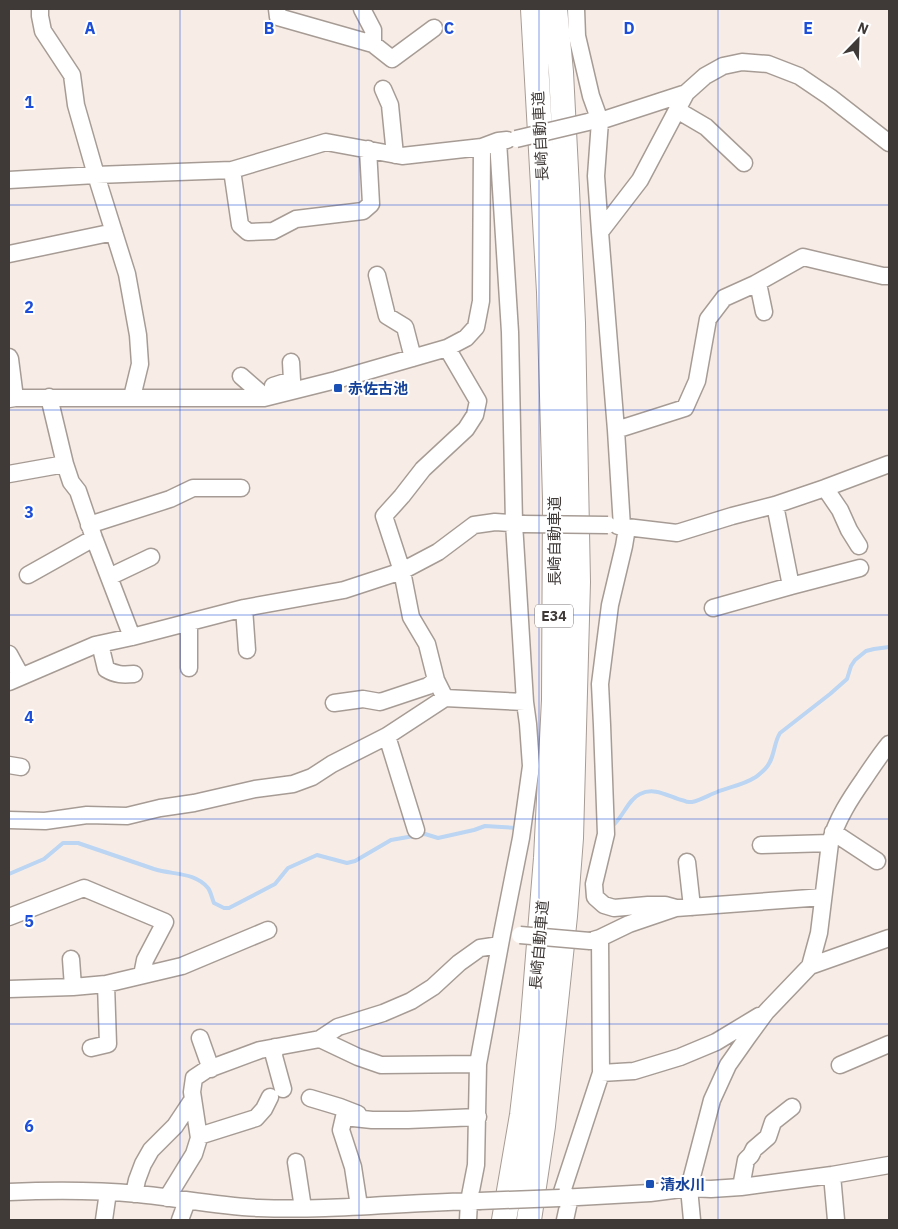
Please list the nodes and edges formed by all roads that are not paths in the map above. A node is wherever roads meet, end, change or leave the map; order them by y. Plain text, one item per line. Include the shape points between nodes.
1 (40, 9) edge
2 (278, 9) edge
3 (362, 9) edge
4 (533, 9) edge
5 (555, 9) edge
6 (576, 9) edge
7 (434, 28) dead end
8 (373, 44) junction
9 (383, 89) dead end
10 (686, 93) junction
11 (677, 110) junction
12 (594, 121) junction
13 (498, 141) junction
14 (889, 143) edge
15 (482, 147) junction
16 (368, 150) junction
17 (395, 155) junction
18 (744, 163) dead end
19 (232, 170) junction
20 (96, 175) junction
21 (9, 180) edge
22 (114, 232) junction
23 (600, 232) junction
24 (9, 254) edge
25 (377, 275) dead end
26 (889, 276) edge
27 (758, 283) junction
28 (764, 312) dead end
29 (447, 348) junction
30 (9, 357) edge
31 (414, 358) junction
32 (291, 362) dead end
33 (241, 376) dead end
34 (49, 397) junction
35 (132, 397) junction
36 (267, 397) junction
37 (12, 398) edge
38 (616, 430) junction
39 (65, 464) junction
40 (889, 464) edge
41 (9, 474) edge
42 (241, 488) dead end
43 (825, 488) junction
44 (775, 505) junction
45 (518, 524) junction
46 (619, 526) junction
47 (91, 531) junction
48 (859, 546) dead end
49 (151, 557) dead end
50 (860, 568) dead end
51 (402, 571) junction
52 (28, 575) dead end
53 (109, 576) junction
54 (791, 586) junction
55 (244, 608) junction
56 (713, 608) dead end
57 (189, 622) junction
58 (132, 637) junction
59 (100, 644) junction
60 (247, 650) dead end
61 (9, 654) edge
62 (189, 668) dead end
63 (134, 674) dead end
64 (15, 679) edge
65 (436, 680) junction
66 (445, 698) junction
67 (525, 702) junction
68 (334, 703) dead end
69 (388, 736) junction
70 (889, 744) edge
71 (9, 820) edge
72 (416, 830) dead end
73 (831, 837) junction
74 (760, 845) dead end
75 (877, 861) dead end
76 (687, 862) dead end
77 (823, 897) junction
78 (684, 908) junction
79 (9, 917) edge
80 (268, 930) dead end
81 (889, 938) edge
82 (501, 939) junction
83 (595, 940) junction
84 (71, 959) dead end
85 (810, 966) junction
86 (142, 975) junction
87 (106, 984) junction
88 (73, 987) junction
89 (9, 988) edge
90 (766, 1012) junction
91 (200, 1038) dead end
92 (320, 1039) junction
93 (889, 1044) edge
94 (275, 1047) junction
95 (91, 1048) dead end
96 (478, 1064) junction
97 (840, 1065) dead end
98 (211, 1069) junction
99 (601, 1073) junction
100 (310, 1098) dead end
101 (193, 1099) junction
102 (792, 1107) dead end
103 (478, 1116) junction
104 (372, 1120) junction
105 (198, 1136) junction
106 (296, 1162) dead end
107 (889, 1165) edge
108 (832, 1175) junction
109 (741, 1187) junction
110 (689, 1188) junction
111 (9, 1192) edge
112 (108, 1192) junction
113 (134, 1194) junction
114 (167, 1198) junction
115 (565, 1198) junction
116 (187, 1201) junction
117 (474, 1201) junction
118 (359, 1206) junction
119 (303, 1208) junction
120 (104, 1220) edge
121 (180, 1220) edge
122 (468, 1220) edge
123 (504, 1220) edge
124 (529, 1220) edge
125 (565, 1220) edge
126 (692, 1220) edge
127 (836, 1220) edge

1 - 20 street via 43,31 72,75 76,105
2 - 8 street via 278,17
3 - 8 street via 373,30
4 - 123 highway, 長崎自動車道 / E34 via 550,312 555,499 554,700 546,858 532,1030
5 - 124 highway, 長崎自動車道 / E34 via 573,314 578,582 571,838 543,1126
6 - 12 street via 577,36
7 - 8 street via 392,59
9 - 17 street via 390,105
10 - 11 street
10 - 12 street
10 - 14 street via 705,76 723,66 742,62 768,64 799,76
11 - 18 street via 706,127
11 - 23 street via 640,180
12 - 13 street, bridge
12 - 23 street
13 - 15 street
13 - 45 street
15 - 17 street
15 - 29 street via 481,301 476,327 466,338
16 - 17 street
16 - 19 street via 326,142
16 - 19 street via 371,204 362,211 296,218 273,231 248,232 240,225
19 - 20 street
20 - 21 street
20 - 22 street
22 - 24 street
22 - 35 street via 128,274 138,335 140,364
23 - 38 street
25 - 31 street via 387,316 405,327
26 - 27 street via 803,257
27 - 28 street
27 - 38 street via 724,298 708,318 697,381 685,408
29 - 31 street
29 - 51 street via 478,401 475,415 466,429 423,469 384,516
30 - 37 street
31 - 36 street
32 - 36 street via 292,380 271,387
33 - 36 street
34 - 35 street
34 - 37 street
34 - 39 street
35 - 36 street
38 - 46 street
39 - 41 street
39 - 47 street
40 - 43 street
42 - 47 street via 193,488
43 - 44 street
43 - 48 street
44 - 46 street via 677,533
44 - 54 street
45 - 46 street, bridge
45 - 51 street via 495,522 474,525 438,552
45 - 67 street
46 - 78 street via 624,546 610,604 600,684 606,834 594,884 595,897 614,908 665,905
47 - 52 street
47 - 53 street
49 - 53 street
50 - 54 street
51 - 55 street via 344,590
51 - 65 street via 411,617 427,644
53 - 58 street
54 - 56 street
55 - 57 street
55 - 60 street
57 - 58 street
57 - 62 street
58 - 59 street
59 - 63 street via 106,669 114,674
59 - 64 street
61 - 64 street
65 - 66 street
65 - 68 street via 428,686 380,702 363,699
66 - 67 street
66 - 69 street
67 - 82 street via 531,766
69 - 71 street via 293,784 127,816
69 - 72 street
70 - 73 street via 845,807
73 - 74 street
73 - 75 street
73 - 77 street
76 - 78 street
77 - 78 street
77 - 85 street via 819,933
78 - 83 street via 629,924
79 - 86 street via 84,888 166,922 146,960
80 - 86 street via 182,966
81 - 85 street
82 - 83 street, bridge via 520,935
82 - 92 street via 480,948 411,1001 338,1027
82 - 96 street
83 - 99 street
84 - 88 street
85 - 90 street
86 - 87 street
87 - 88 street
87 - 95 street via 108,1044
88 - 89 street
90 - 99 street via 716,1042 680,1057 634,1071
90 - 110 street via 728,1065 712,1100
91 - 98 street
92 - 94 street
92 - 96 street via 381,1065
93 - 97 street
94 - 98 street
94 - 105 street via 276,1093 264,1109 256,1118
96 - 103 street
98 - 101 street via 194,1078
99 - 115 street
100 - 104 street
101 - 105 street
101 - 113 street via 176,1126 151,1150
102 - 109 street via 772,1122 768,1137 746,1160
103 - 104 street
103 - 117 street
104 - 118 street via 344,1117 341,1130 353,1167
105 - 114 street via 194,1154
106 - 119 street
107 - 108 street
108 - 109 street
108 - 127 street
109 - 110 street
110 - 115 street
110 - 126 street
111 - 112 street
112 - 113 street
112 - 120 street
113 - 114 street
114 - 116 street
115 - 117 street, bridge
115 - 125 street
116 - 119 street via 257,1208
116 - 121 street
117 - 118 street
117 - 122 street
118 - 119 street

